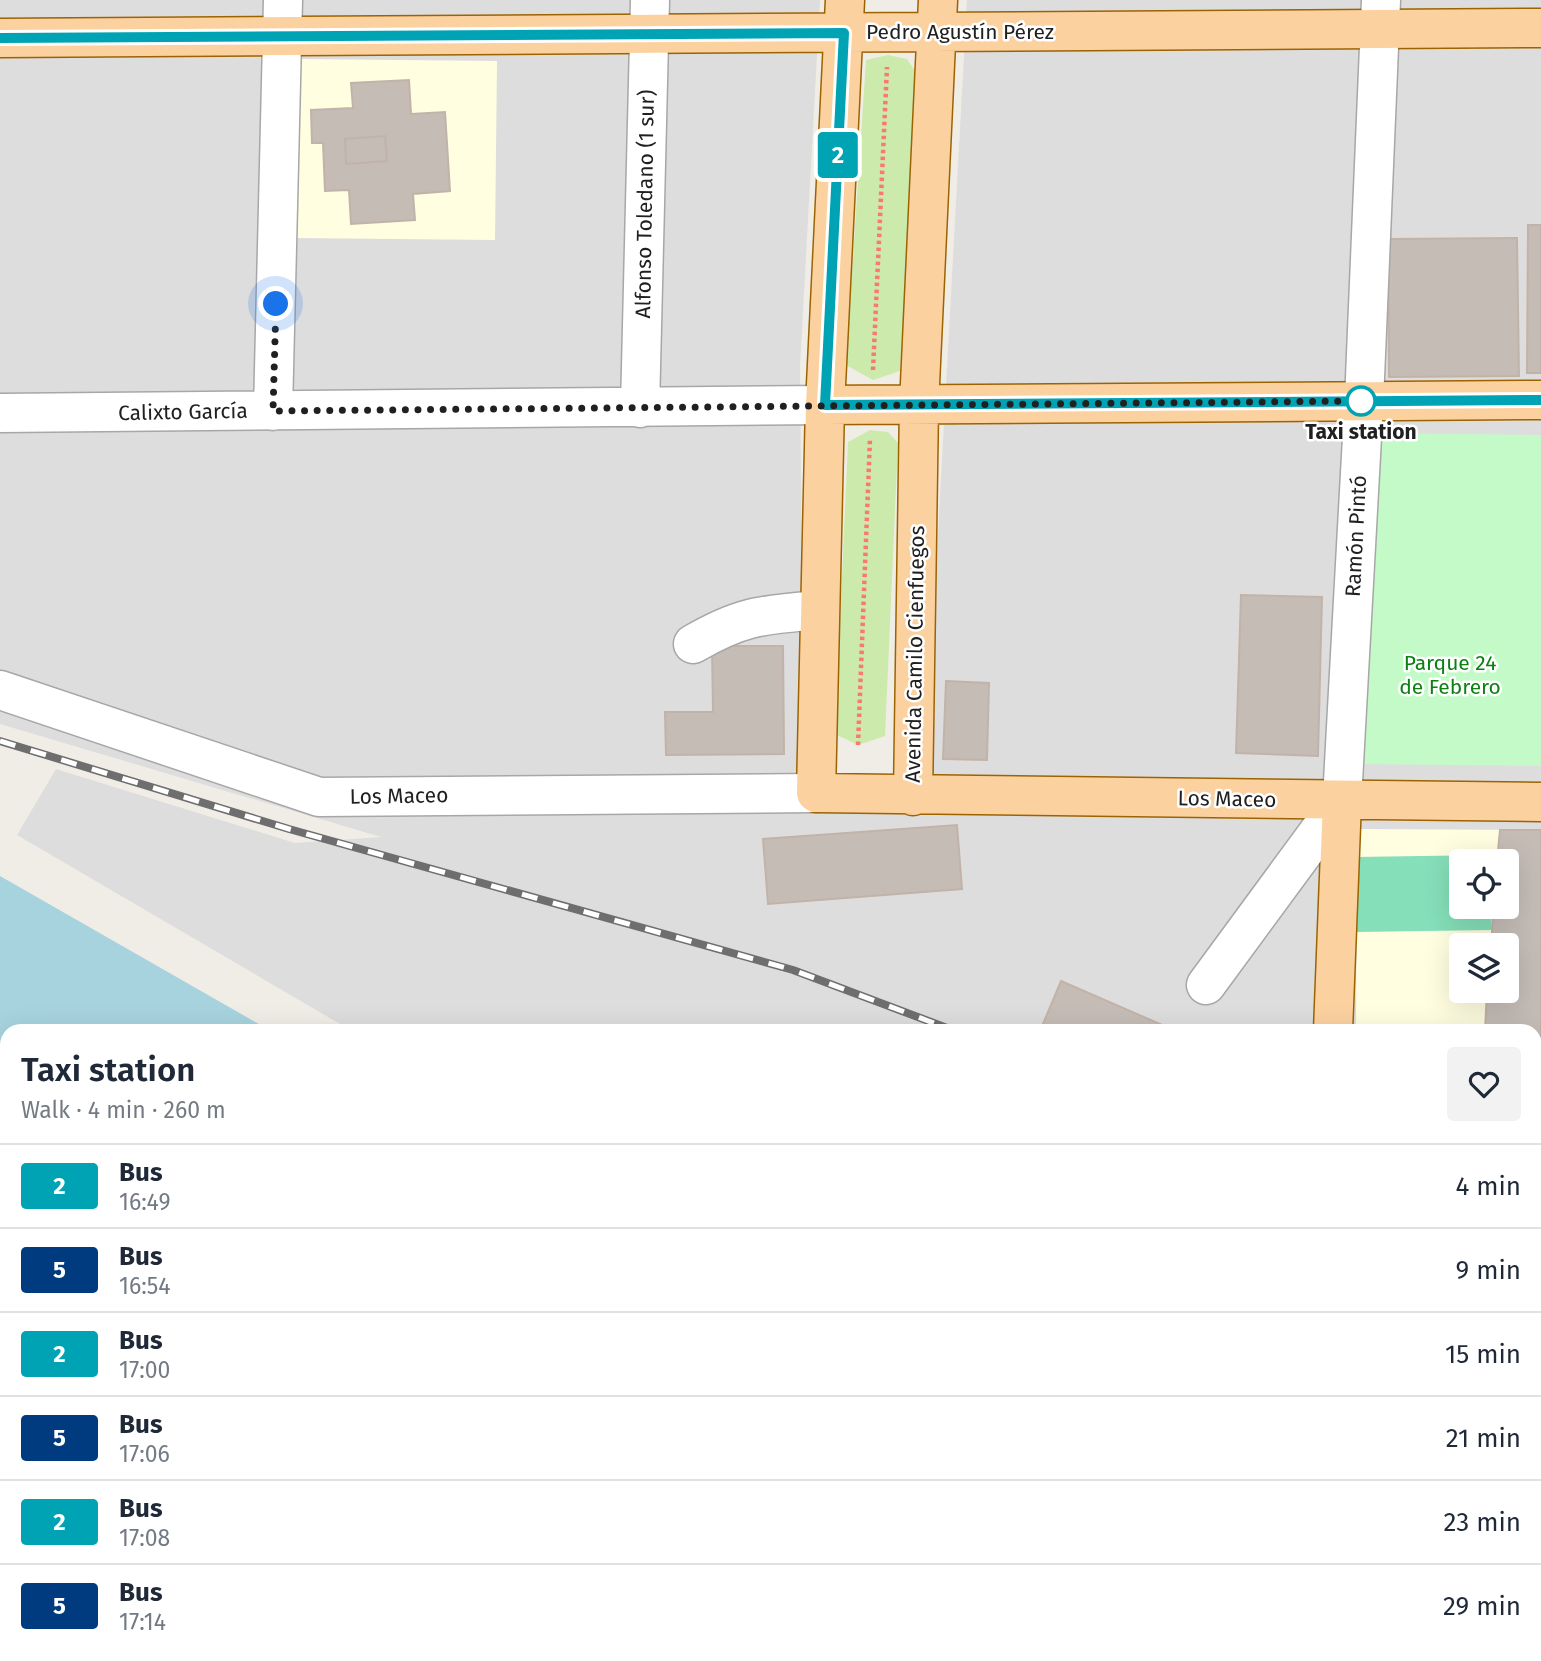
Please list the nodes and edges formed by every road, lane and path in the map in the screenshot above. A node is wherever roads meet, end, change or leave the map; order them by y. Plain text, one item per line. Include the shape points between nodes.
1 (1380, 15) edge
2 (937, 16) edge
3 (650, 17) edge
4 (845, 17) edge
5 (283, 18) edge
6 (1541, 28) edge
7 (0, 38) edge
8 (1541, 400) edge
9 (1364, 401) junction
10 (825, 405) junction
11 (919, 405) junction
12 (640, 408) junction
13 (273, 411) junction
14 (0, 413) edge
15 (818, 610) junction
16 (693, 644) dead end
17 (0, 690) edge
18 (816, 793) junction
19 (913, 796) junction
20 (1342, 800) junction
21 (1541, 802) edge
22 (1206, 985) dead end
23 (1334, 1024) edge

1 - 2 main road, Pedro Agustín Pérez
1 - 6 main road, Pedro Agustín Pérez
1 - 9 street, Ramón Pintó
2 - 4 main road, Pedro Agustín Pérez
2 - 11 main road, Avenida Camilo Cienfuegos
3 - 4 main road, Pedro Agustín Pérez
3 - 5 main road, Pedro Agustín Pérez
3 - 12 street, Alfonso Toledano (1 sur)
4 - 10 main road
5 - 7 main road, Pedro Agustín Pérez
5 - 13 street
8 - 9 main road, Calixto García
9 - 11 main road, Calixto García
9 - 20 street, Ramón Pintó
10 - 11 main road, Calixto García
10 - 12 street, Calixto García
10 - 15 main road
11 - 19 main road, Avenida Camilo Cienfuegos
12 - 13 street, Calixto García
13 - 14 street, Calixto García
15 - 16 street via 752,616 729,623
15 - 18 main road
17 - 18 street, Los Maceo via 319,797
18 - 19 main road, Avenida Camilo Cienfuegos
19 - 20 main road, Los Maceo
20 - 21 main road, Los Maceo
20 - 22 street
20 - 23 main road, Ramón Pintó

